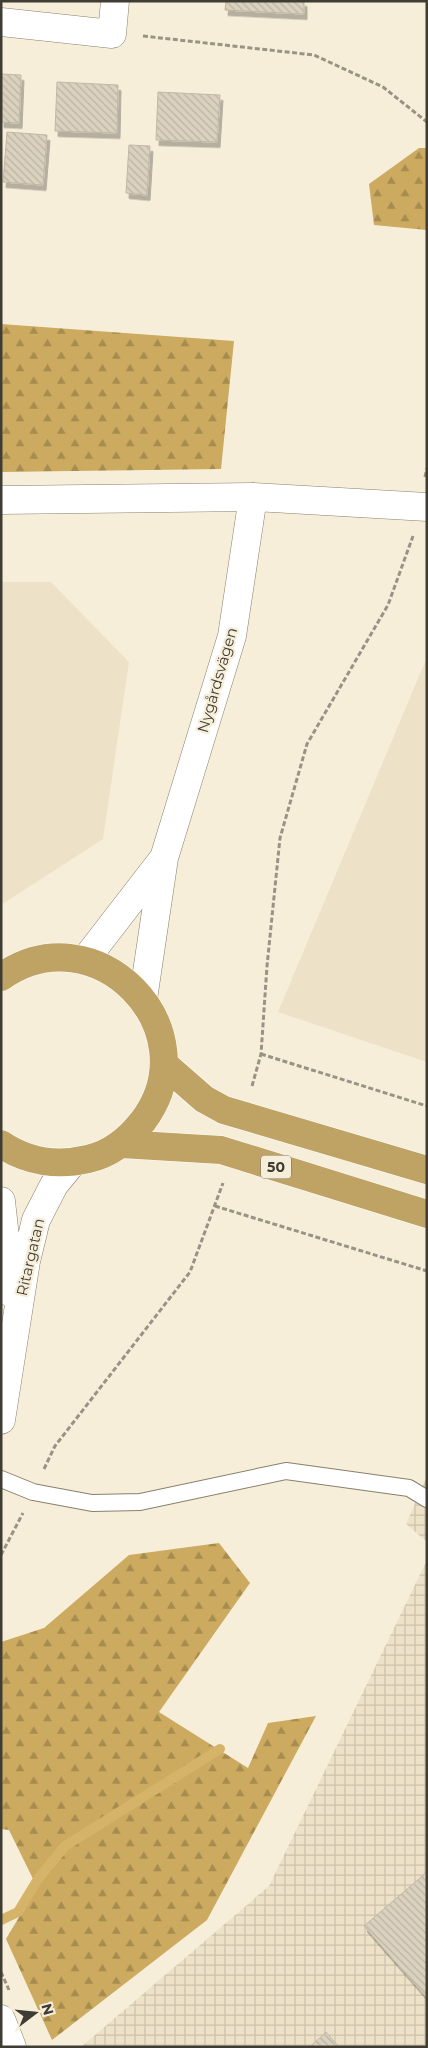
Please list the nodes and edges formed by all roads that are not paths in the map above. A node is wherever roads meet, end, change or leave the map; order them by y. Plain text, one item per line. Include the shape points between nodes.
1 (115, 1) edge
2 (1, 22) edge
3 (253, 497) junction
4 (1, 500) edge
5 (423, 507) edge
6 (164, 858) junction
7 (85, 960) junction
8 (3, 974) edge
9 (143, 999) junction
10 (164, 1064) junction
11 (1, 1144) edge
12 (121, 1144) junction
13 (72, 1163) junction
14 (427, 1170) edge
15 (1, 1201) edge
16 (427, 1214) edge
17 (14, 1329) junction
18 (1, 1420) edge
19 (1, 1479) edge
20 (427, 1499) edge
21 (1, 2019) edge
22 (12, 2047) edge

1 - 2 street via 112,34
3 - 4 street
3 - 5 street
3 - 6 street, Nygårdsvägen via 232,636
6 - 7 street, Nygårdsvägen
6 - 9 street, Nygårdsvägen
7 - 8 highway via 62,957 38,960
7 - 9 highway via 108,968
9 - 10 highway via 155,1020
10 - 12 highway via 150,1112
10 - 14 highway via 204,1098 224,1110
11 - 13 highway via 30,1159
12 - 13 highway via 95,1157
12 - 16 highway, 50 via 220,1150
13 - 17 street, Ritargatan via 54,1185 36,1220
15 - 17 street, Ritargatan
17 - 18 street, Ritargatan
19 - 20 lane via 33,1492 92,1503 140,1502 286,1471 409,1488
21 - 22 street

